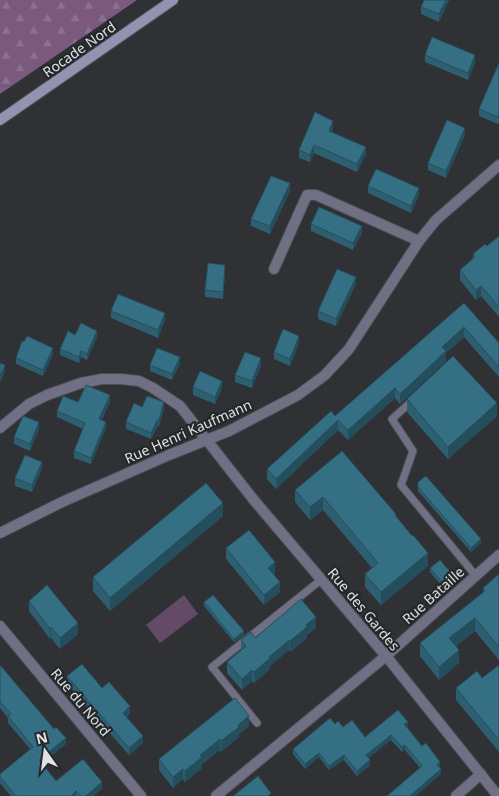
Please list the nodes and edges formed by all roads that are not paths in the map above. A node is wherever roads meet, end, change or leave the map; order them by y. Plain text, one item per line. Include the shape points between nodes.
1 (173, 0) edge
2 (0, 120) edge
3 (499, 165) edge
4 (419, 241) junction
5 (274, 269) dead end
6 (420, 393) edge
7 (0, 428) edge
8 (207, 440) junction
9 (0, 533) edge
10 (499, 555) edge
11 (476, 576) junction
12 (322, 579) junction
13 (0, 626) edge
14 (386, 656) junction
15 (257, 723) dead end
16 (481, 774) junction
17 (141, 796) edge
18 (216, 796) edge
19 (456, 796) edge
20 (498, 796) edge

1 - 2 main road, Rocade Nord
3 - 4 street, Rue Henri Kaufmann via 436,220
4 - 5 street via 316,194 307,195
4 - 8 street, Rue Henri Kaufmann via 349,349 325,376 298,395
6 - 11 lane via 392,419 413,451 401,484
7 - 8 street, Rue des Gardes via 29,404 64,388 121,379 139,381 167,396 180,406
8 - 9 street, Rue Henri Kaufmann via 62,502
8 - 12 street, Rue des Gardes
10 - 11 street, Rue Bataille
11 - 14 street, Rue Bataille
12 - 14 street, Rue des Gardes
12 - 15 lane via 212,667
13 - 17 street, Rue du Nord
14 - 16 street, Rue des Gardes
14 - 18 street
16 - 19 street
16 - 20 street, Rue des Gardes

